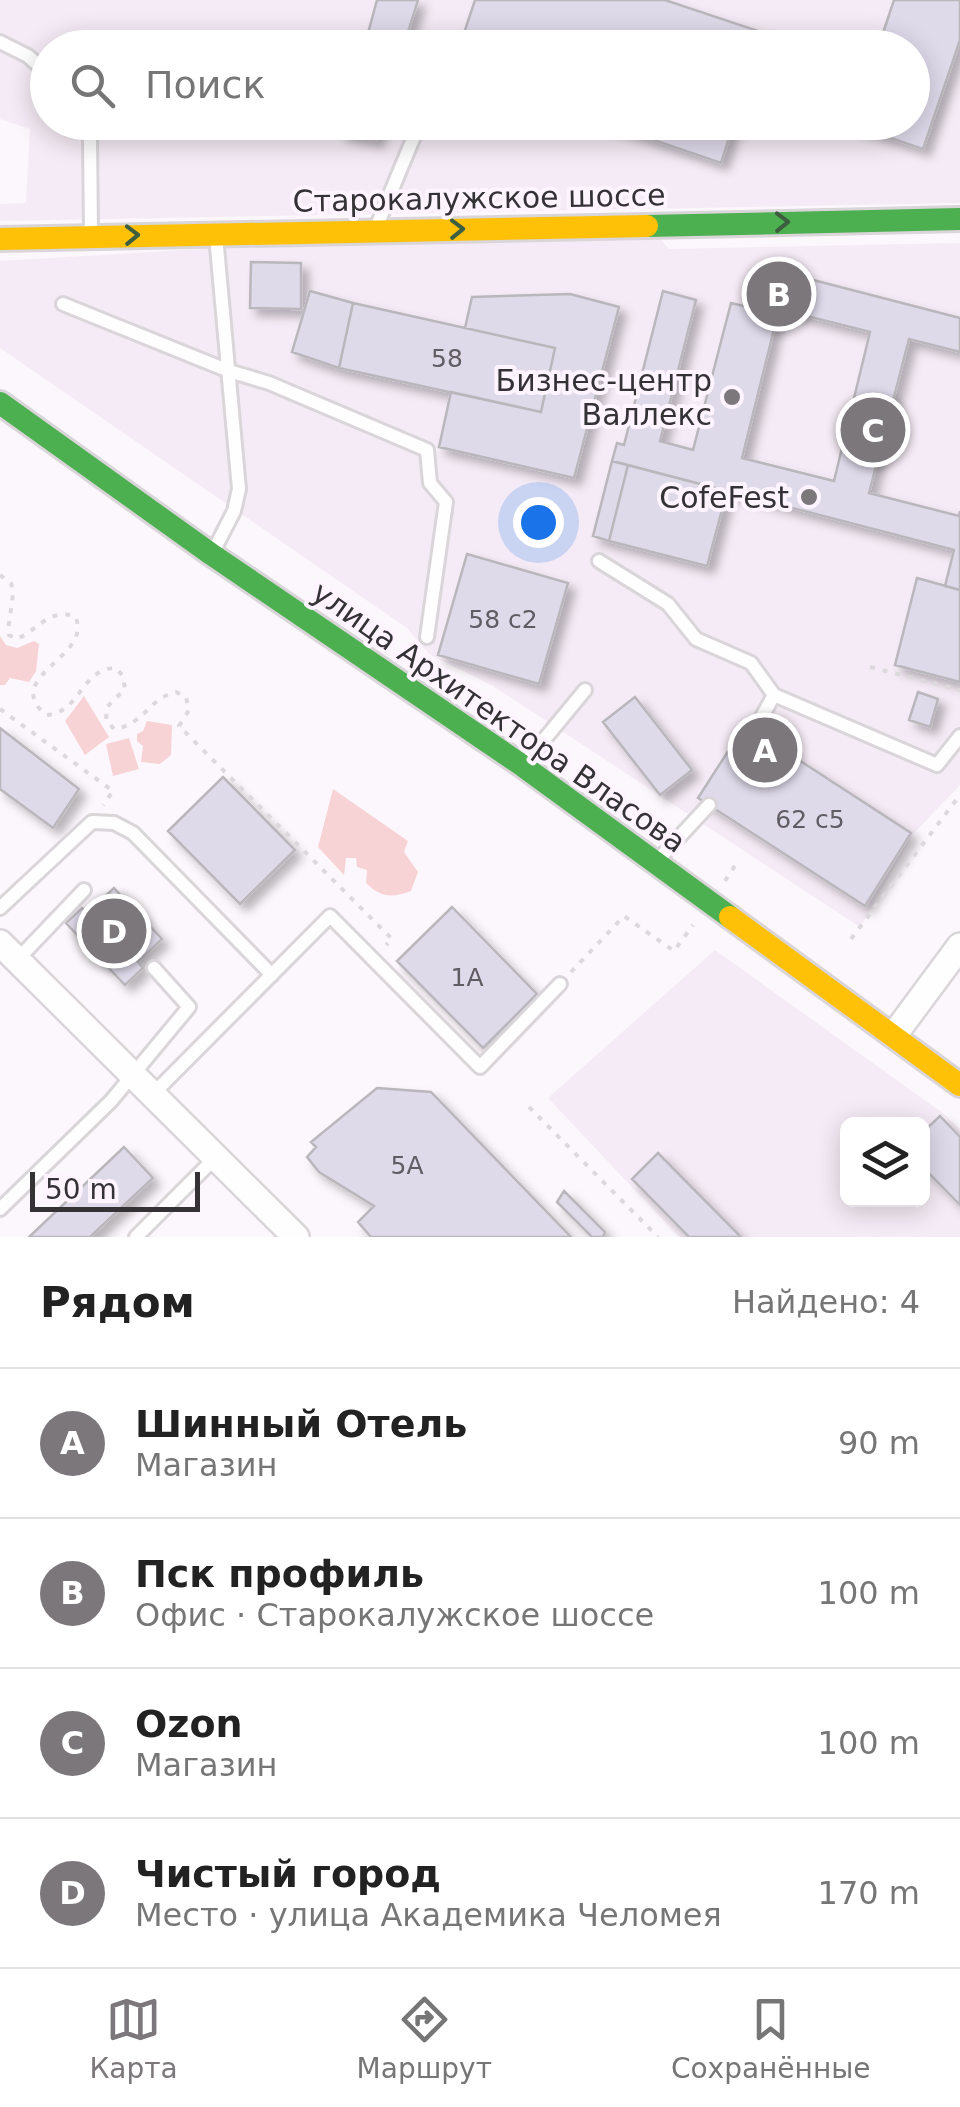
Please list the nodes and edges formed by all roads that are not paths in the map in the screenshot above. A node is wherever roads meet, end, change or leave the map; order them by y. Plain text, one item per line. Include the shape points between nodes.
1 (0, 42) edge
2 (30, 58) edge
3 (90, 140) edge
4 (412, 140) edge
5 (960, 219) edge
6 (374, 230) junction
7 (216, 234) junction
8 (91, 236) junction
9 (0, 239) edge
10 (63, 304) dead end
11 (230, 370) junction
12 (0, 403) edge
13 (212, 554) junction
14 (599, 561) dead end
15 (427, 637) dead end
16 (585, 690) dead end
17 (774, 695) junction
18 (754, 731) dead end
19 (960, 736) edge
20 (522, 766) junction
21 (709, 805) dead end
22 (656, 862) junction
23 (84, 890) dead end
24 (0, 908) edge
25 (960, 946) edge
26 (9, 951) edge
27 (154, 968) dead end
28 (272, 975) junction
29 (560, 984) road end
30 (894, 1035) junction
31 (144, 1085) junction
32 (960, 1085) edge
33 (216, 1157) junction
34 (0, 1209) edge
35 (136, 1237) edge
36 (296, 1237) edge

1 - 2 lane
3 - 8 lane
4 - 6 lane
6 -> 5 street, Старокалужское шоссе
6 - 7 street, Старокалужское шоссе
8 -> 7 street, Старокалужское шоссе
7 - 11 lane
8 - 9 street, Старокалужское шоссе
10 - 11 lane
11 - 13 lane via 239,489
11 - 15 lane via 428,450 430,483 446,502
12 - 13 street, улица Архитектора Власова
13 - 20 street, улица Архитектора Власова
14 - 17 lane via 668,604 696,639 750,663
16 - 20 lane
17 - 18 lane
17 - 19 lane via 937,765
20 - 22 street, улица Архитектора Власова
21 - 22 lane
22 - 30 street, улица Архитектора Власова
23 - 26 lane
24 - 28 lane via 92,822 114,823 133,833
25 - 30 street
26 - 31 street
27 - 31 lane via 189,1007
28 - 29 lane via 330,916 480,1067
28 - 31 lane
30 - 32 street, улица Архитектора Власова
31 - 33 street
31 - 34 lane
33 - 35 lane
33 - 36 street

